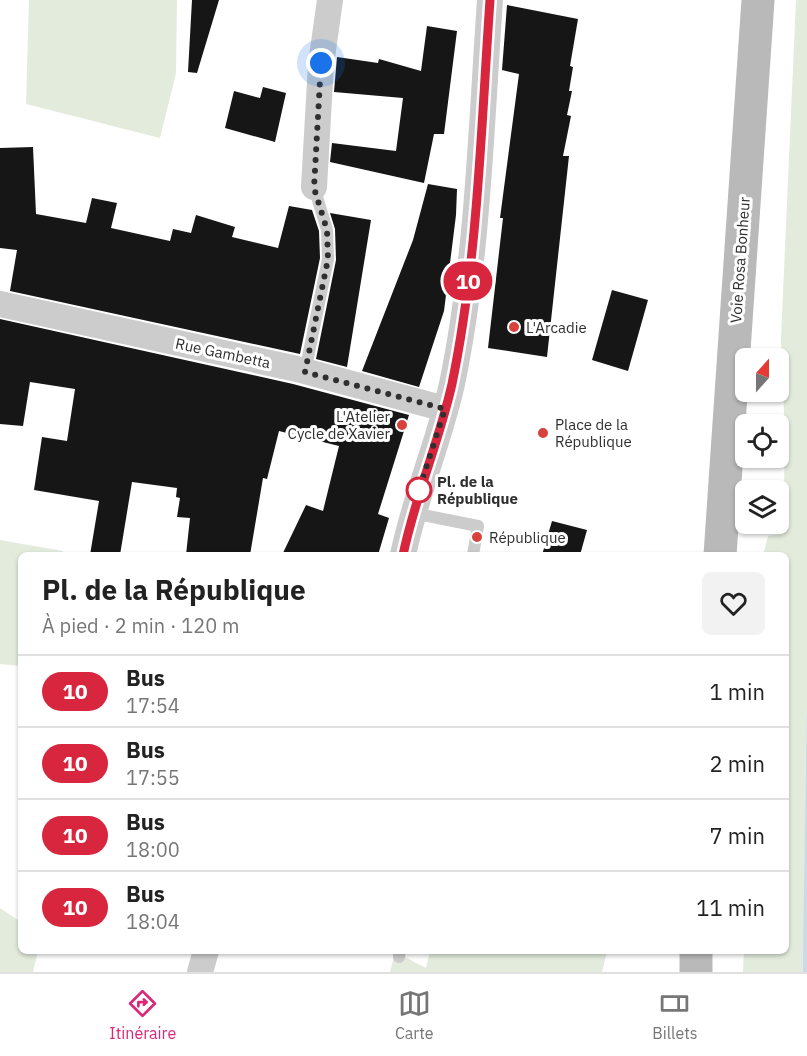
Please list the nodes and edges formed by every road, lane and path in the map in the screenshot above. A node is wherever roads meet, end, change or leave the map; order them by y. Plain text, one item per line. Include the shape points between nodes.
1 (330, 0) edge
2 (490, 0) edge
3 (758, 0) edge
4 (314, 188) joint
5 (0, 304) edge
6 (305, 372) junction
7 (445, 409) junction
8 (413, 513) junction
9 (405, 552) edge
10 (474, 552) edge
11 (720, 552) edge
12 (205, 954) edge
13 (696, 954) edge
14 (200, 972) edge
15 (696, 972) edge

1 - 4 street via 321,63
2 - 7 street via 467,298
3 - 11 street, Voie Rosa Bonheur
4 - 6 lane via 327,230 328,259
5 - 6 street, Rue Gambetta
6 - 7 street, Rue Gambetta
7 - 8 street
8 - 9 street
8 - 10 lane via 478,526
12 - 14 street
13 - 15 street

